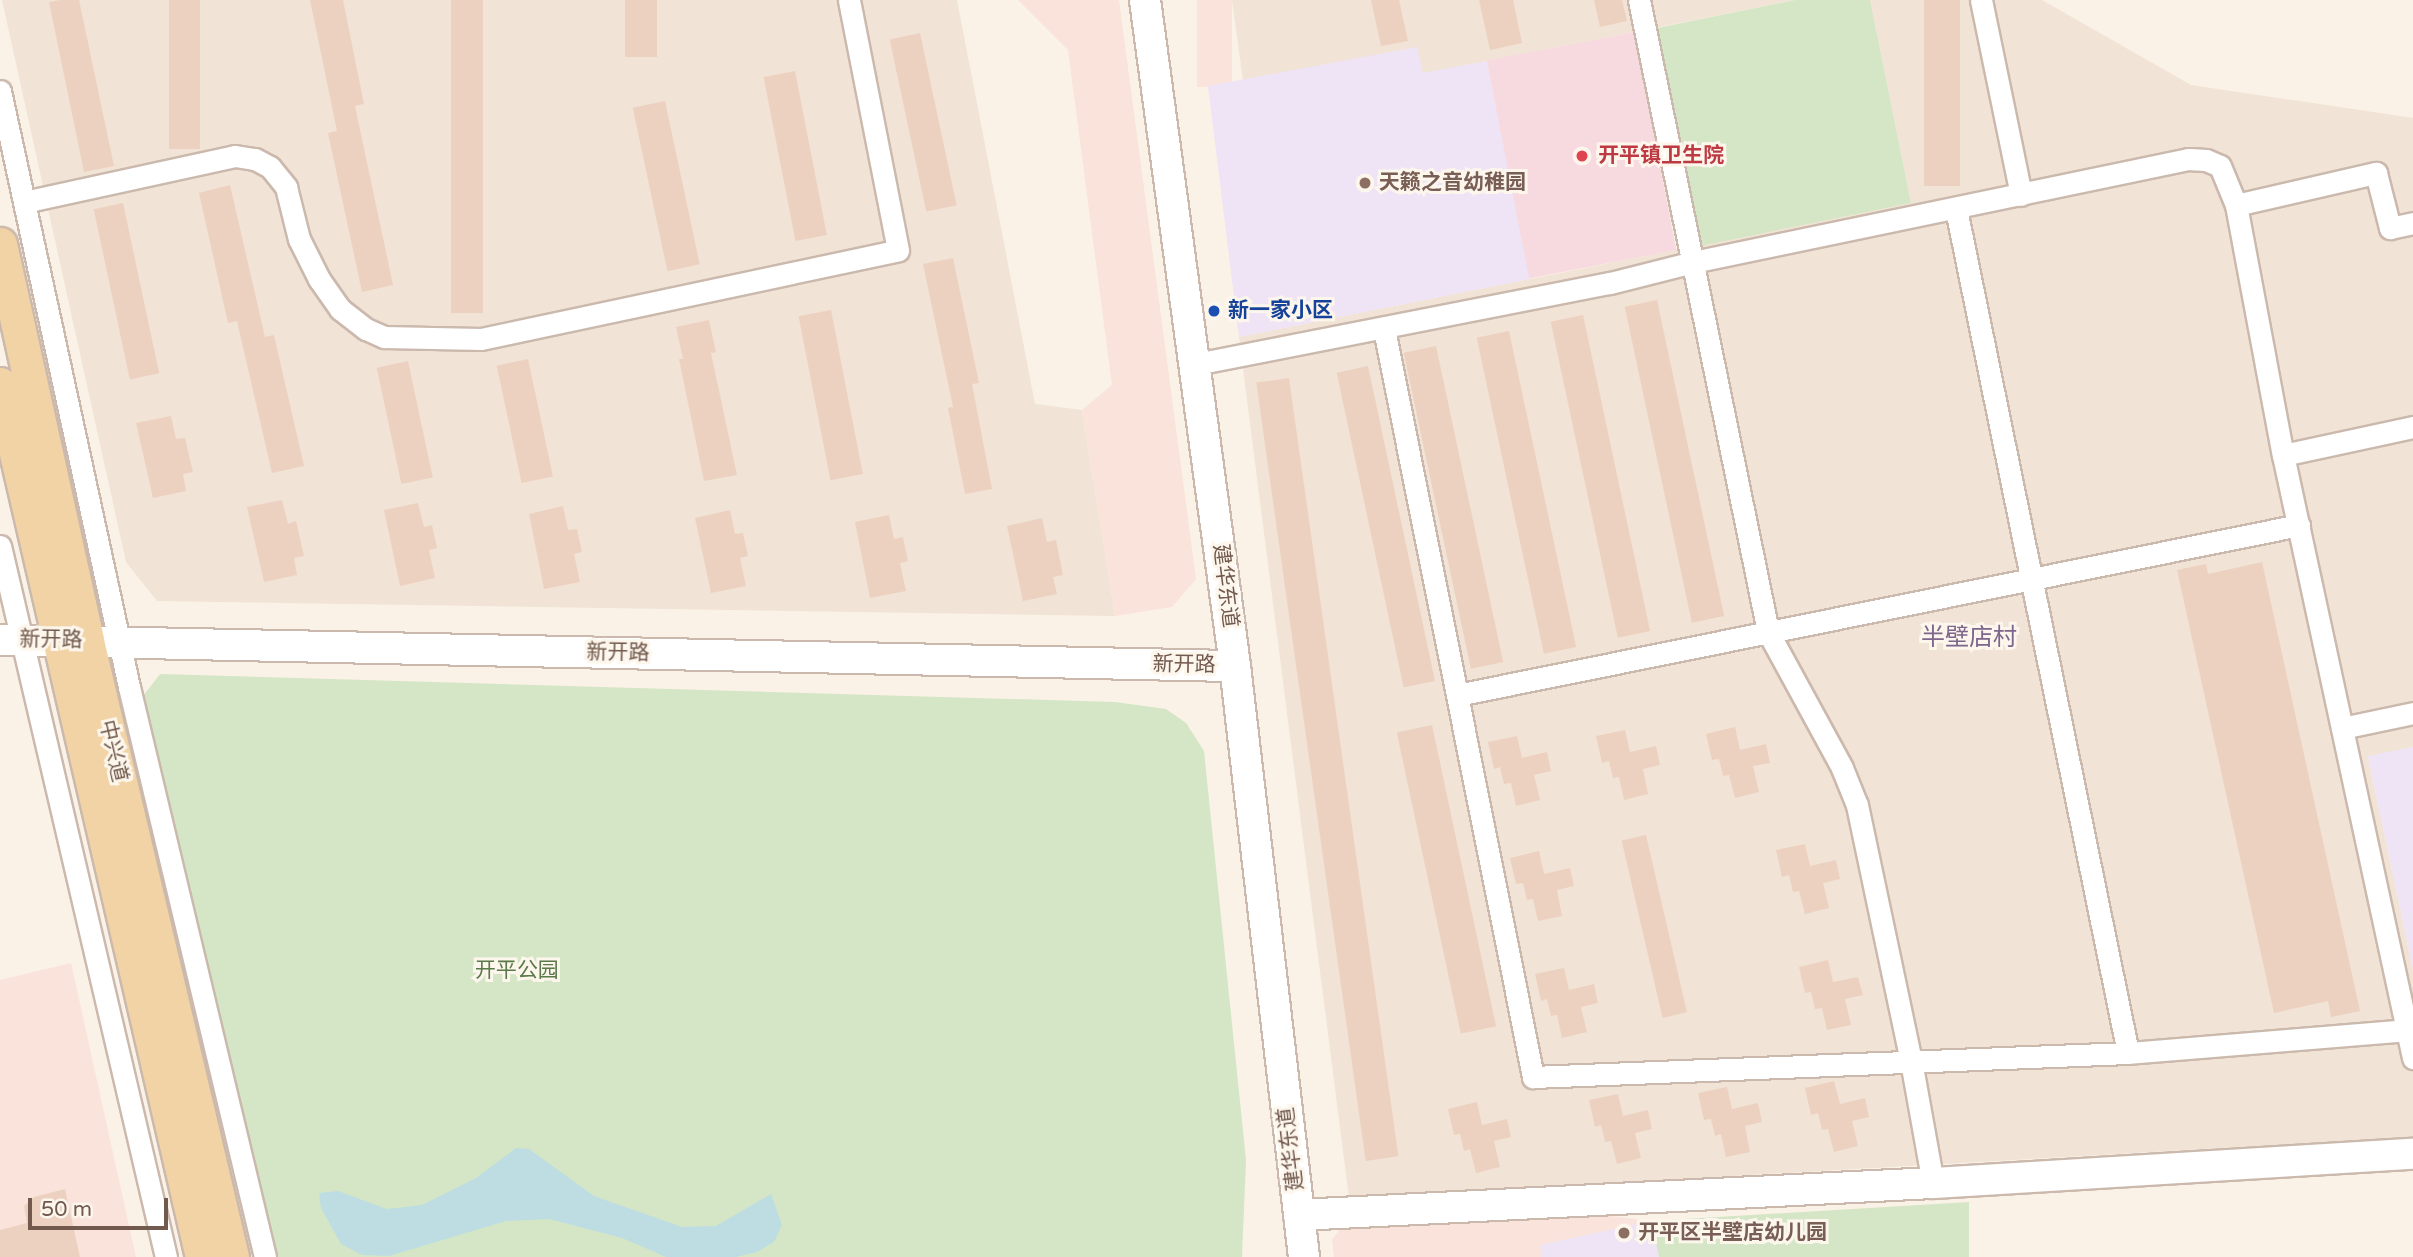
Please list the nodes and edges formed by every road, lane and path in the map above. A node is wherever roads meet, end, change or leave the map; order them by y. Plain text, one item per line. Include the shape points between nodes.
1 (849, 0) edge
2 (1145, 0) edge
3 (1639, 0) edge
4 (1981, 0) edge
5 (0, 91) edge
6 (2021, 195) junction
7 (24, 202) junction
8 (2235, 205) junction
9 (1956, 209) junction
10 (2413, 223) edge
11 (0, 244) edge
12 (1693, 262) junction
13 (1384, 328) junction
14 (1196, 364) junction
15 (0, 384) edge
16 (2413, 427) edge
17 (2283, 455) junction
18 (2298, 525) junction
19 (0, 546) edge
20 (2034, 579) junction
21 (1768, 632) junction
22 (10, 640) edge
23 (88, 641) junction
24 (1235, 666) junction
25 (1457, 695) junction
26 (2413, 713) edge
27 (2342, 727) junction
28 (2407, 1030) junction
29 (2128, 1053) junction
30 (2413, 1058) edge
31 (1911, 1061) junction
32 (2413, 1154) edge
33 (1933, 1183) junction
34 (1299, 1215) junction
35 (166, 1257) edge
36 (202, 1257) edge
37 (232, 1257) edge
38 (265, 1257) edge
39 (1286, 1257) edge
40 (1304, 1257) edge

1 - 7 street via 898,250 481,339 384,337 340,310 299,239 286,187 270,167 255,159 235,156
2 - 14 main road, 建华东道
3 - 12 street
4 - 6 street
5 - 7 street
6 - 8 street via 2188,159 2220,166
6 - 9 street
7 - 23 street
8 - 10 street via 2376,173 2390,228
8 - 17 street
9 - 12 street
9 - 20 street
11 - 23 main road, 中兴道
12 - 13 street via 1610,284
12 - 21 street
13 - 14 street
13 - 25 street
14 - 24 main road, 建华东道
15 - 23 main road, 中兴道
16 - 17 street
17 - 18 street
18 - 20 street
18 - 27 street
19 - 22 street
20 - 21 street
20 - 29 street
21 - 25 street
21 - 31 street via 1842,768 1857,806
22 - 23 main road, 新开路
22 - 35 street
23 - 24 main road, 新开路
23 - 36 main road, 中兴道
23 - 37 main road, 中兴道
23 - 38 street
24 - 34 main road, 建华东道
25 - 31 street via 1533,1077
26 - 27 street
27 - 28 street
28 - 29 street
28 - 30 street
29 - 31 street
31 - 33 street
32 - 33 main road
33 - 34 main road
34 - 39 main road, 建华东道
34 - 40 main road, 建华东道

